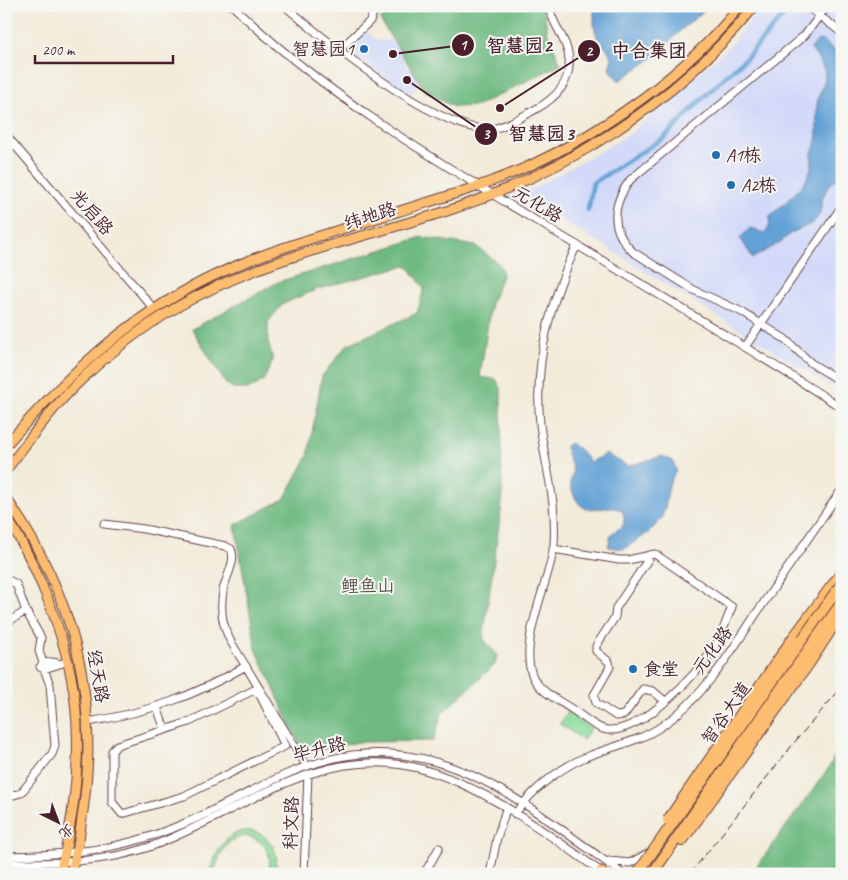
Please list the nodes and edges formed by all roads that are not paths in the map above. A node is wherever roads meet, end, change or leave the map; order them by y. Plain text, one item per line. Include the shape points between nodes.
1 (233, 6) edge
2 (285, 6) edge
3 (376, 6) edge
4 (549, 6) edge
5 (740, 6) edge
6 (755, 6) edge
7 (807, 6) edge
8 (827, 6) edge
9 (820, 16) junction
10 (842, 33) edge
11 (339, 50) junction
12 (6, 136) edge
13 (476, 186) junction
14 (493, 195) junction
15 (842, 206) edge
16 (577, 245) junction
17 (154, 308) junction
18 (761, 324) junction
19 (745, 347) junction
20 (842, 382) edge
21 (842, 408) edge
22 (6, 444) edge
23 (6, 470) edge
24 (842, 489) edge
25 (6, 498) edge
26 (6, 517) edge
27 (104, 524) dead end
28 (553, 549) junction
29 (651, 555) junction
30 (842, 572) edge
31 (6, 579) edge
32 (842, 583) edge
33 (842, 600) edge
34 (842, 608) edge
35 (26, 611) junction
36 (842, 613) edge
37 (6, 623) edge
38 (69, 661) junction
39 (44, 666) junction
40 (246, 666) junction
41 (666, 702) junction
42 (157, 708) junction
43 (88, 722) junction
44 (165, 730) junction
45 (306, 765) junction
46 (308, 774) junction
47 (6, 791) edge
48 (522, 804) junction
49 (506, 809) junction
50 (515, 814) junction
51 (439, 848) dead end
52 (654, 849) junction
53 (6, 856) edge
54 (76, 857) junction
55 (64, 859) junction
56 (602, 859) junction
57 (6, 864) edge
58 (603, 873) edge
59 (59, 874) edge
60 (70, 874) edge
61 (304, 874) edge
62 (424, 874) edge
63 (490, 874) edge
64 (624, 874) edge
65 (636, 874) edge
66 (652, 874) edge
67 (658, 874) edge

1 - 13 street, 元化路 via 319,79
2 - 11 street
3 - 11 street via 370,21
4 - 11 street via 569,58 565,82 552,100 493,129 458,121 411,100
5 - 13 main road, 纬地路 via 673,73 624,111 569,146 527,167
6 - 14 main road, 纬地路 via 681,82 639,116 592,148
7 - 9 street
8 - 9 street
9 - 10 street
9 - 18 street via 804,35 751,81 630,180 616,204 617,227 625,245 633,252 694,290
12 - 17 street, 光启路
13 - 14 street, 元化路
13 - 17 main road, 纬地路 via 240,264
14 - 16 street, 元化路
14 - 23 main road, 纬地路 via 276,262 179,306 123,344 74,387 42,422
15 - 18 street
16 - 19 street, 元化路
16 - 28 street via 560,282 546,329 538,391 544,449 554,499
17 - 22 main road, 纬地路 via 97,350
18 - 19 street
18 - 20 street via 785,339 821,371
19 - 21 street, 元化路
24 - 48 street, 元化路 via 719,669 694,700 661,726 627,745 562,769
25 - 43 main road, 经天路 via 34,541 63,607 84,678
26 - 38 main road, 经天路 via 38,576
27 - 40 street via 144,528 231,549 233,558 224,584 221,617 228,637
28 - 29 street via 618,560
28 - 41 street via 534,620 530,650 532,676 539,686 608,730 630,724
29 - 41 street via 655,554 732,607 715,647 688,682
29 - 41 street via 616,608 615,617 596,646 596,651 609,662 610,667 594,695 596,703 616,716 624,715 643,689 653,691
30 - 52 main road, 智谷大道
30 - 65 highway, bridge via 682,796
31 - 35 street via 16,584
32 - 65 highway, 智谷大道, bridge
33 - 66 highway, 智谷大道
34 - 67 highway
35 - 37 street
35 - 39 street via 42,638 39,651
36 - 67 highway
38 - 39 street via 52,661
38 - 55 main road, 经天路 via 77,716 78,753
39 - 47 street via 50,685 56,746 21,793 14,795
40 - 42 street via 205,689
40 - 45 street
42 - 43 street
42 - 44 street
43 - 54 main road, 经天路 via 86,791
44 - 44 street via 189,722 254,690 260,695 285,746 184,796 126,814 120,812 112,802 113,749 119,744
45 - 48 street, 毕升路 via 345,755 411,756 467,774
45 - 54 street, 毕升路 via 173,828
46 - 49 street, 毕升路 via 352,763 404,765 454,779
46 - 54 street, 毕升路 via 150,847 125,854
46 - 61 street, 科文路
48 - 50 street, 元化路
48 - 56 street, 毕升路
49 - 50 street, 毕升路
49 - 63 street
50 - 58 street, 毕升路
51 - 62 street
52 - 56 street via 630,862
52 - 65 main road, 智谷大道
53 - 55 street, 毕升路
54 - 55 street, 毕升路
54 - 60 main road, 经天路
55 - 57 street, 毕升路
55 - 59 main road, 经天路
56 - 64 street, 毕升路

